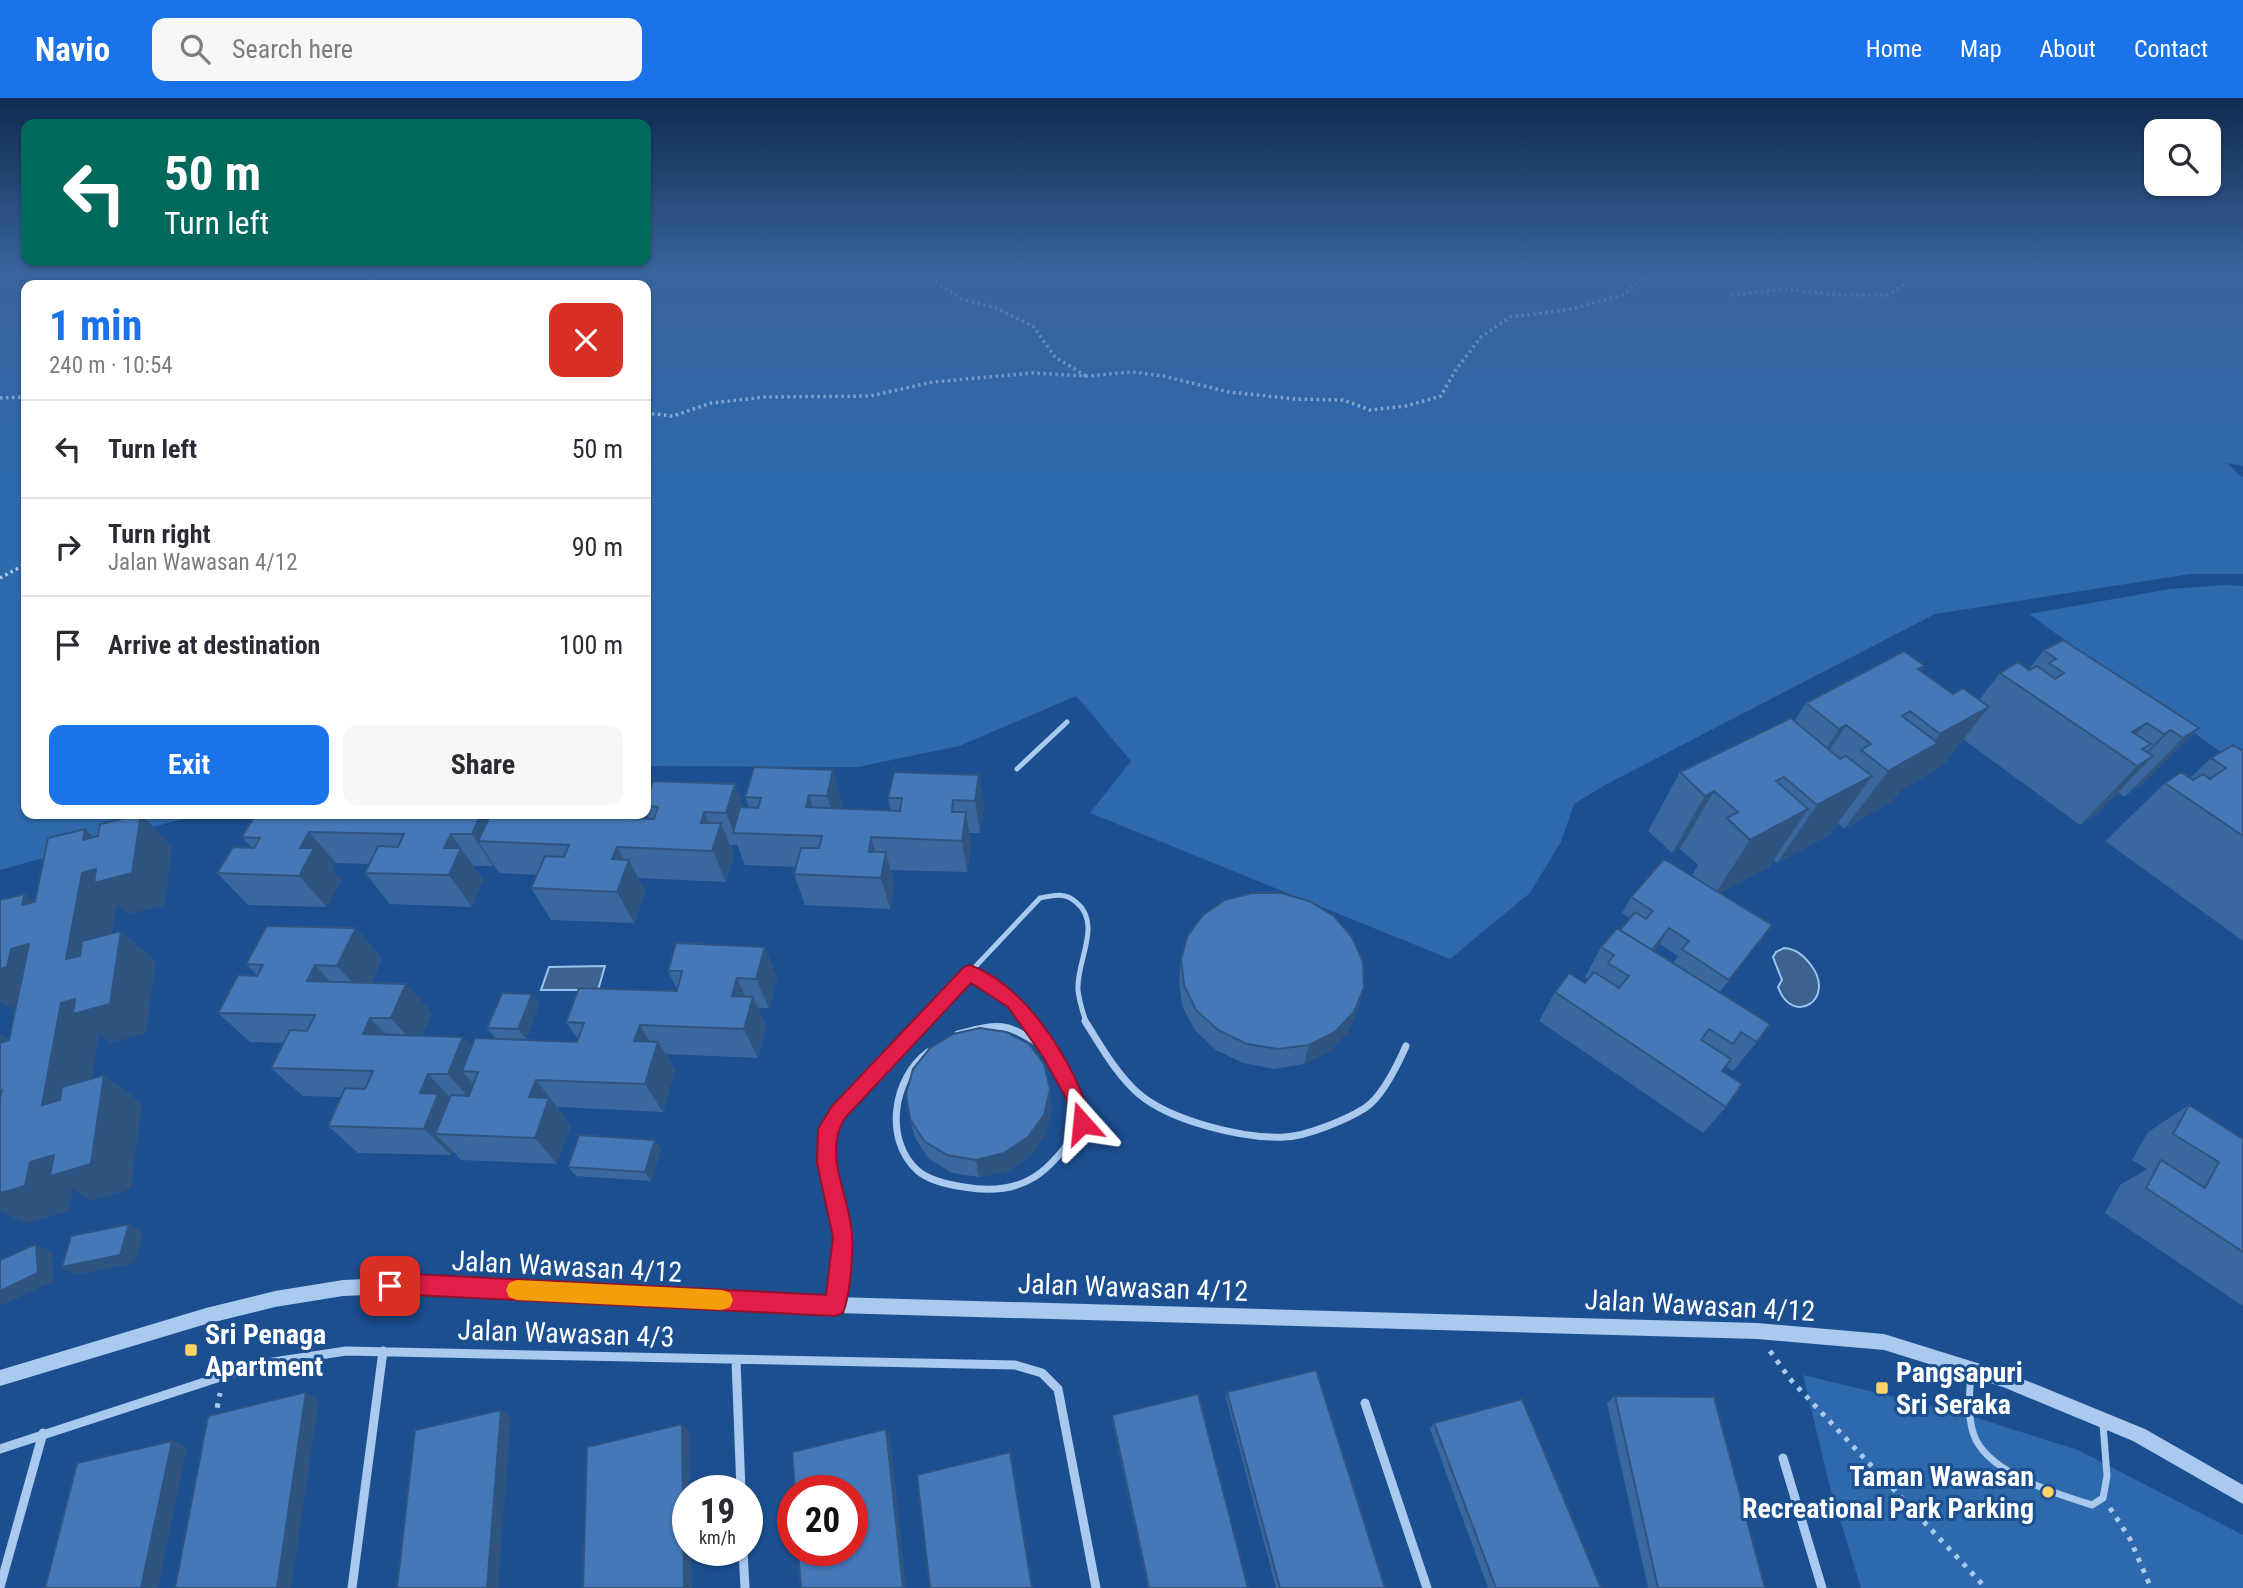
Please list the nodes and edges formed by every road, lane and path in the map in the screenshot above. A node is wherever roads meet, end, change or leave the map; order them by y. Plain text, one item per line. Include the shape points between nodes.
1 (1042, 339) edge
2 (1480, 339) edge
3 (1087, 376) junction
4 (21, 397) edge
5 (0, 398) edge
6 (651, 414) edge
7 (21, 567) edge
8 (0, 578) edge
9 (1067, 722) dead end
10 (1017, 769) dead end
11 (970, 972) junction
12 (954, 1036) edge
13 (1406, 1046) dead end
14 (934, 1047) edge
15 (1048, 1049) junction
16 (835, 1306) junction
17 (1757, 1331) junction
18 (383, 1351) junction
19 (736, 1360) junction
20 (1971, 1369) junction
21 (224, 1376) junction
22 (0, 1378) edge
23 (1365, 1403) dead end
24 (2103, 1420) junction
25 (213, 1429) edge
26 (43, 1433) junction
27 (0, 1449) edge
28 (1783, 1458) dead end
29 (740, 1475) edge
30 (2243, 1495) edge
31 (2103, 1498) junction
32 (744, 1566) edge
33 (0, 1587) edge
34 (352, 1588) edge
35 (745, 1588) edge
36 (1096, 1588) edge
37 (1427, 1588) edge
38 (1822, 1588) edge
39 (1986, 1588) edge
40 (2151, 1588) edge

1 - 3 path via 1055,357
2 - 3 path via 1441,396 1370,410 1343,400 1229,392 1133,372
3 - 6 path via 1032,373 933,382 870,396 765,397 711,403 673,416
4 - 5 path
7 - 8 path
9 - 10 lane
11 - 13 lane via 1040,898 1060,894 1072,898 1086,909 1089,926 1078,989 1085,1020 1115,1068 1138,1093 1159,1108 1214,1129 1285,1137 1311,1132 1367,1107 1396,1069
11 - 15 lane via 1014,1002
11 - 16 lane via 838,1112 828,1129 827,1163 843,1237
12 - 15 lane via 1009,1026
14 - 15 lane via 912,1064 901,1086 898,1128 919,1172 980,1191 1017,1189 1041,1173 1070,1145 1082,1123 1075,1096
16 - 17 street, Jalan Wawasan 4/12
16 - 22 street, Jalan Wawasan 4/12 via 413,1285 343,1288 206,1316
17 - 20 street, Jalan Wawasan 4/12 via 1884,1342
17 - 39 path via 1790,1379
18 - 19 street, Jalan Wawasan 4/3
18 - 21 street, Jalan Wawasan 4/3 via 304,1356
18 - 34 street
19 - 29 street
19 - 36 street, Jalan Wawasan 4/3 via 1015,1365 1042,1373 1058,1389
20 - 24 street, Jalan Wawasan 4/12
20 - 31 lane via 1973,1428 1987,1457 2072,1499 2092,1505
21 - 25 path
21 - 26 street, Jalan Wawasan 4/3
23 - 37 street
24 - 30 street, Jalan Wawasan 4/12 via 2139,1435
24 - 31 lane via 2107,1476
26 - 27 street, Jalan Wawasan 4/3
26 - 33 street
28 - 38 street
31 - 40 path via 2130,1539
32 - 35 street

